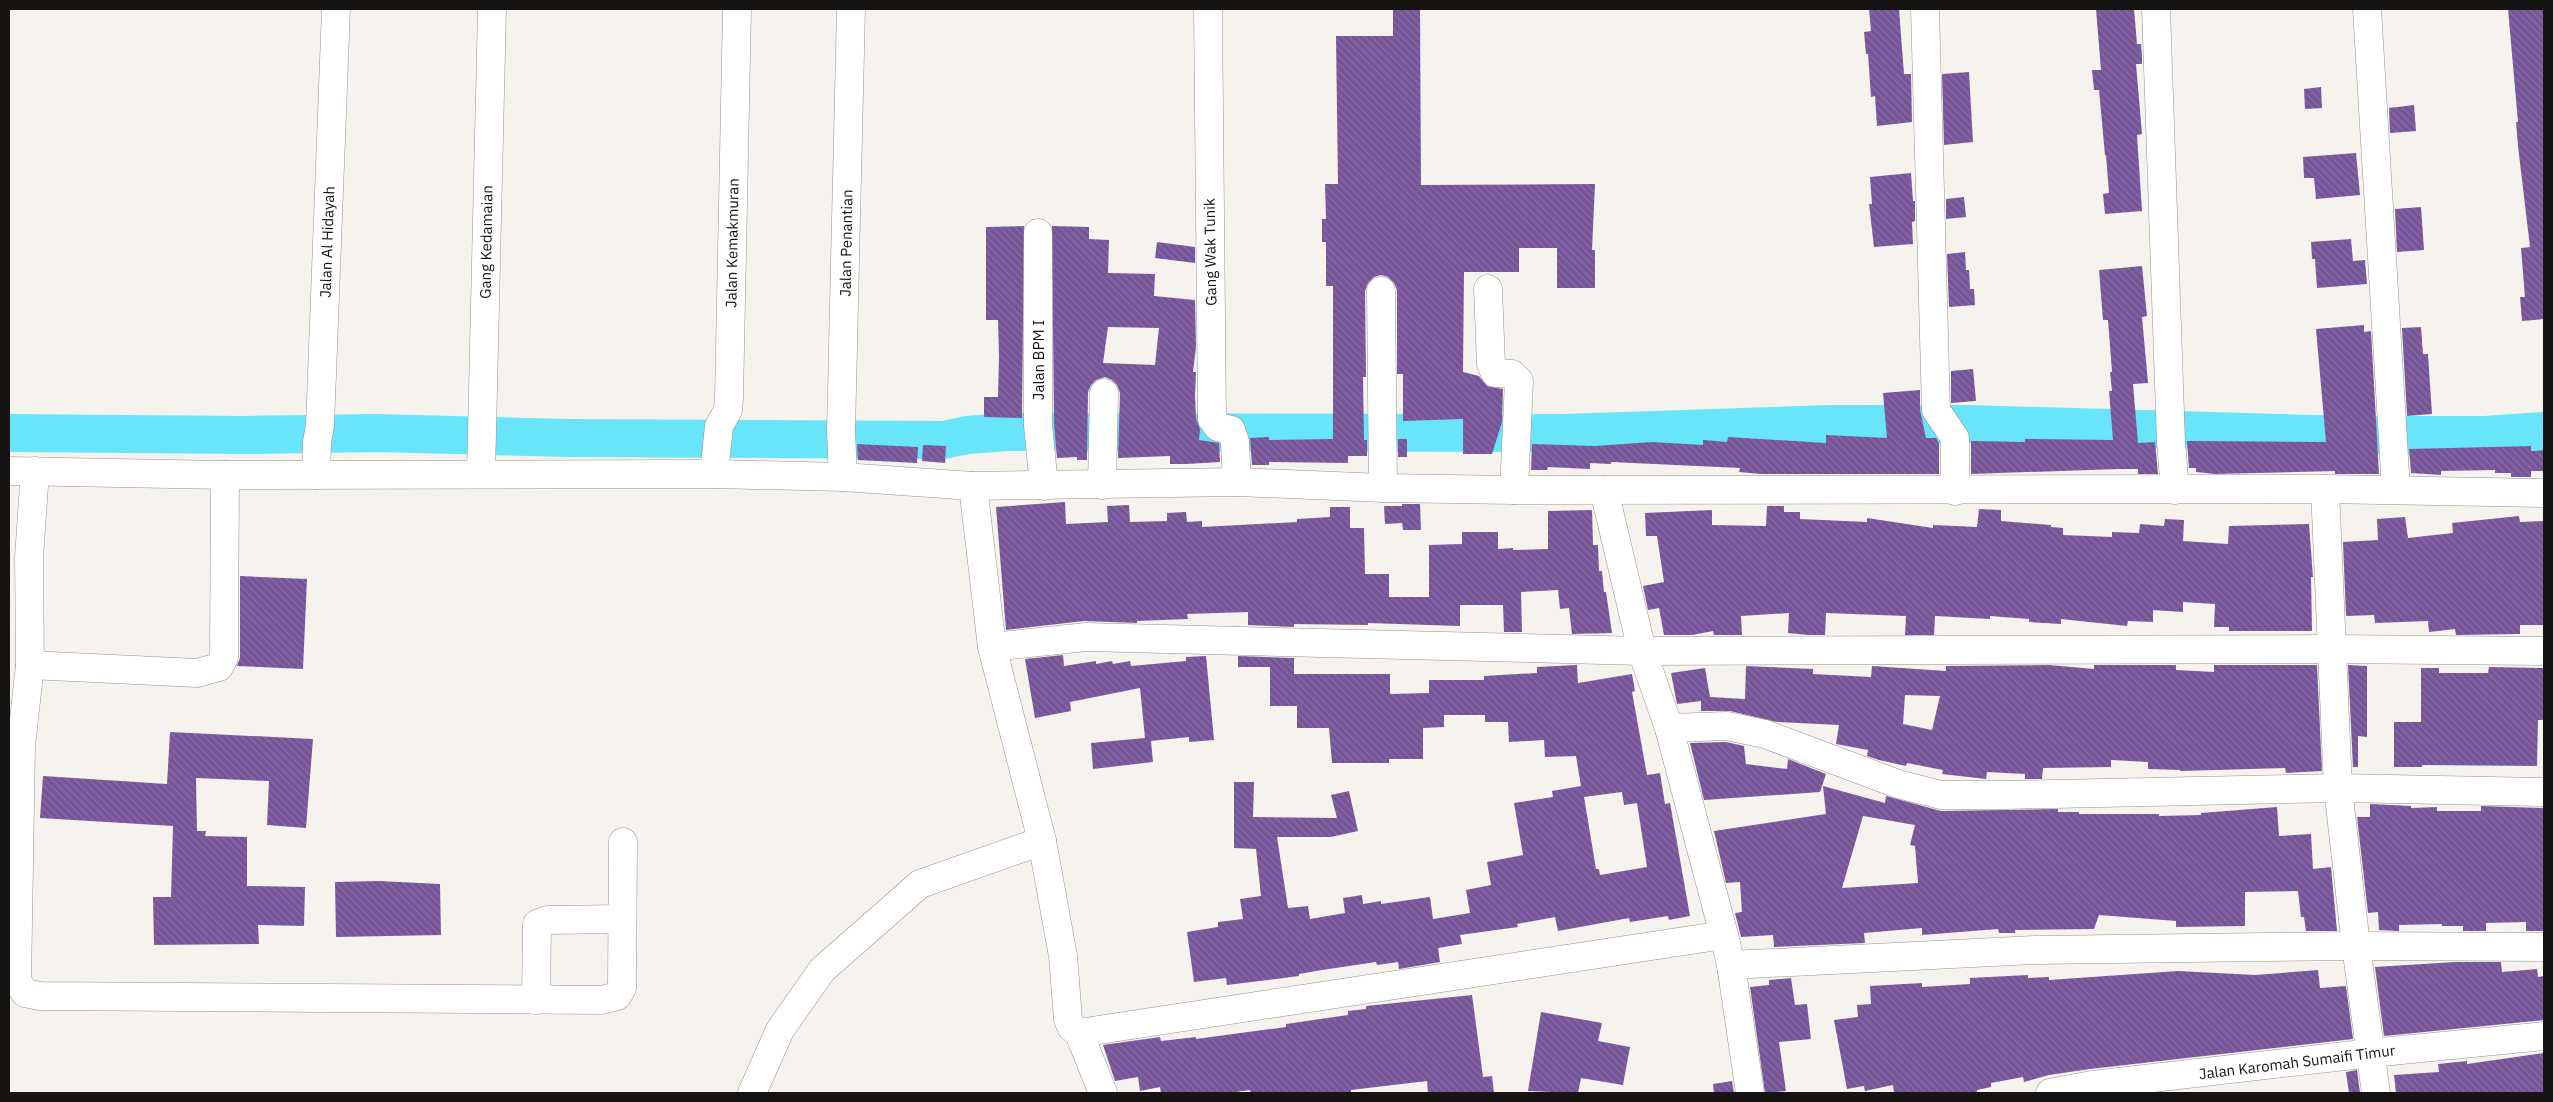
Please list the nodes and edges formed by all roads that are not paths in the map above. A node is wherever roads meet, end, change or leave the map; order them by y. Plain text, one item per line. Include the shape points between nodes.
1 (336, 9) edge
2 (492, 9) edge
3 (737, 9) edge
4 (851, 9) edge
5 (1208, 9) edge
6 (1924, 9) edge
7 (2156, 9) edge
8 (2367, 9) edge
9 (1038, 233) dead end
10 (1488, 289) dead end
11 (1381, 291) dead end
12 (1104, 393) dead end
13 (481, 474) junction
14 (714, 474) junction
15 (316, 475) junction
16 (843, 477) junction
17 (27, 482) edge
18 (1237, 482) junction
19 (1102, 485) junction
20 (973, 486) junction
21 (1044, 486) junction
22 (224, 487) junction
23 (1383, 488) junction
24 (2325, 489) junction
25 (1514, 490) junction
26 (1604, 490) junction
27 (1955, 490) junction
28 (2175, 490) junction
29 (2396, 490) junction
30 (2544, 493) edge
31 (19, 557) edge
32 (992, 647) junction
33 (2332, 649) junction
34 (1642, 651) junction
35 (2544, 651) edge
36 (30, 665) junction
37 (1669, 728) junction
38 (15, 746) edge
39 (2338, 788) junction
40 (2544, 792) edge
41 (1042, 841) junction
42 (623, 842) dead end
43 (622, 919) junction
44 (1724, 934) junction
45 (2356, 946) junction
46 (2544, 947) edge
47 (1731, 965) junction
48 (536, 1000) junction
49 (1079, 1033) junction
50 (2544, 1036) edge
51 (2371, 1052) junction
52 (752, 1093) edge
53 (1103, 1093) edge
54 (1750, 1093) edge
55 (2050, 1093) edge
56 (2376, 1093) edge

1 - 15 street, Jalan Al Hidayah
2 - 13 street, Gang Kedamaian
3 - 14 street, Jalan Kemakmuran via 729,398 728,410 717,436
4 - 16 street, Jalan Penantian via 841,438
5 - 18 street, Gang Wak Tunik via 1212,419 1233,436
6 - 27 street via 1936,410 1949,429
7 - 28 street
8 - 29 street
9 - 21 street, Jalan BPM I via 1039,433
10 - 25 street via 1491,364 1495,373 1512,374 1519,381
11 - 23 street
12 - 19 street
13 - 14 street
13 - 15 street
14 - 16 street
15 - 22 street
16 - 20 street
17 - 22 street
17 - 31 street
18 - 19 street
18 - 23 street
19 - 21 street
20 - 21 street
20 - 32 street
22 - 36 street via 224,658 219,667 197,673
23 - 25 street
24 - 28 street
24 - 29 street
24 - 33 street
25 - 26 street
26 - 27 street
26 - 34 street
27 - 28 street
29 - 30 street
31 - 36 street
32 - 34 street via 1086,637
32 - 41 street
33 - 34 street
33 - 35 street
33 - 39 street
34 - 37 street
36 - 38 street
37 - 39 street via 1727,726 1765,734 1898,784 1942,795
37 - 44 street
38 - 48 street via 17,981 25,993 40,996
39 - 40 street
39 - 45 street
41 - 49 street via 1063,956 1068,1019 1071,1027
41 - 52 street via 920,884 822,970 780,1030
42 - 43 street
43 - 48 street via 622,988 617,996 602,1000
43 - 48 street via 548,920 537,924
44 - 47 street
44 - 49 street
45 - 46 street
45 - 47 street via 2035,950
45 - 51 street
47 - 54 street
49 - 53 street
50 - 51 street, Jalan Karomah Sumaifi Timur
51 - 55 street, Jalan Karomah Sumaifi Timur via 2092,1085
51 - 56 street

